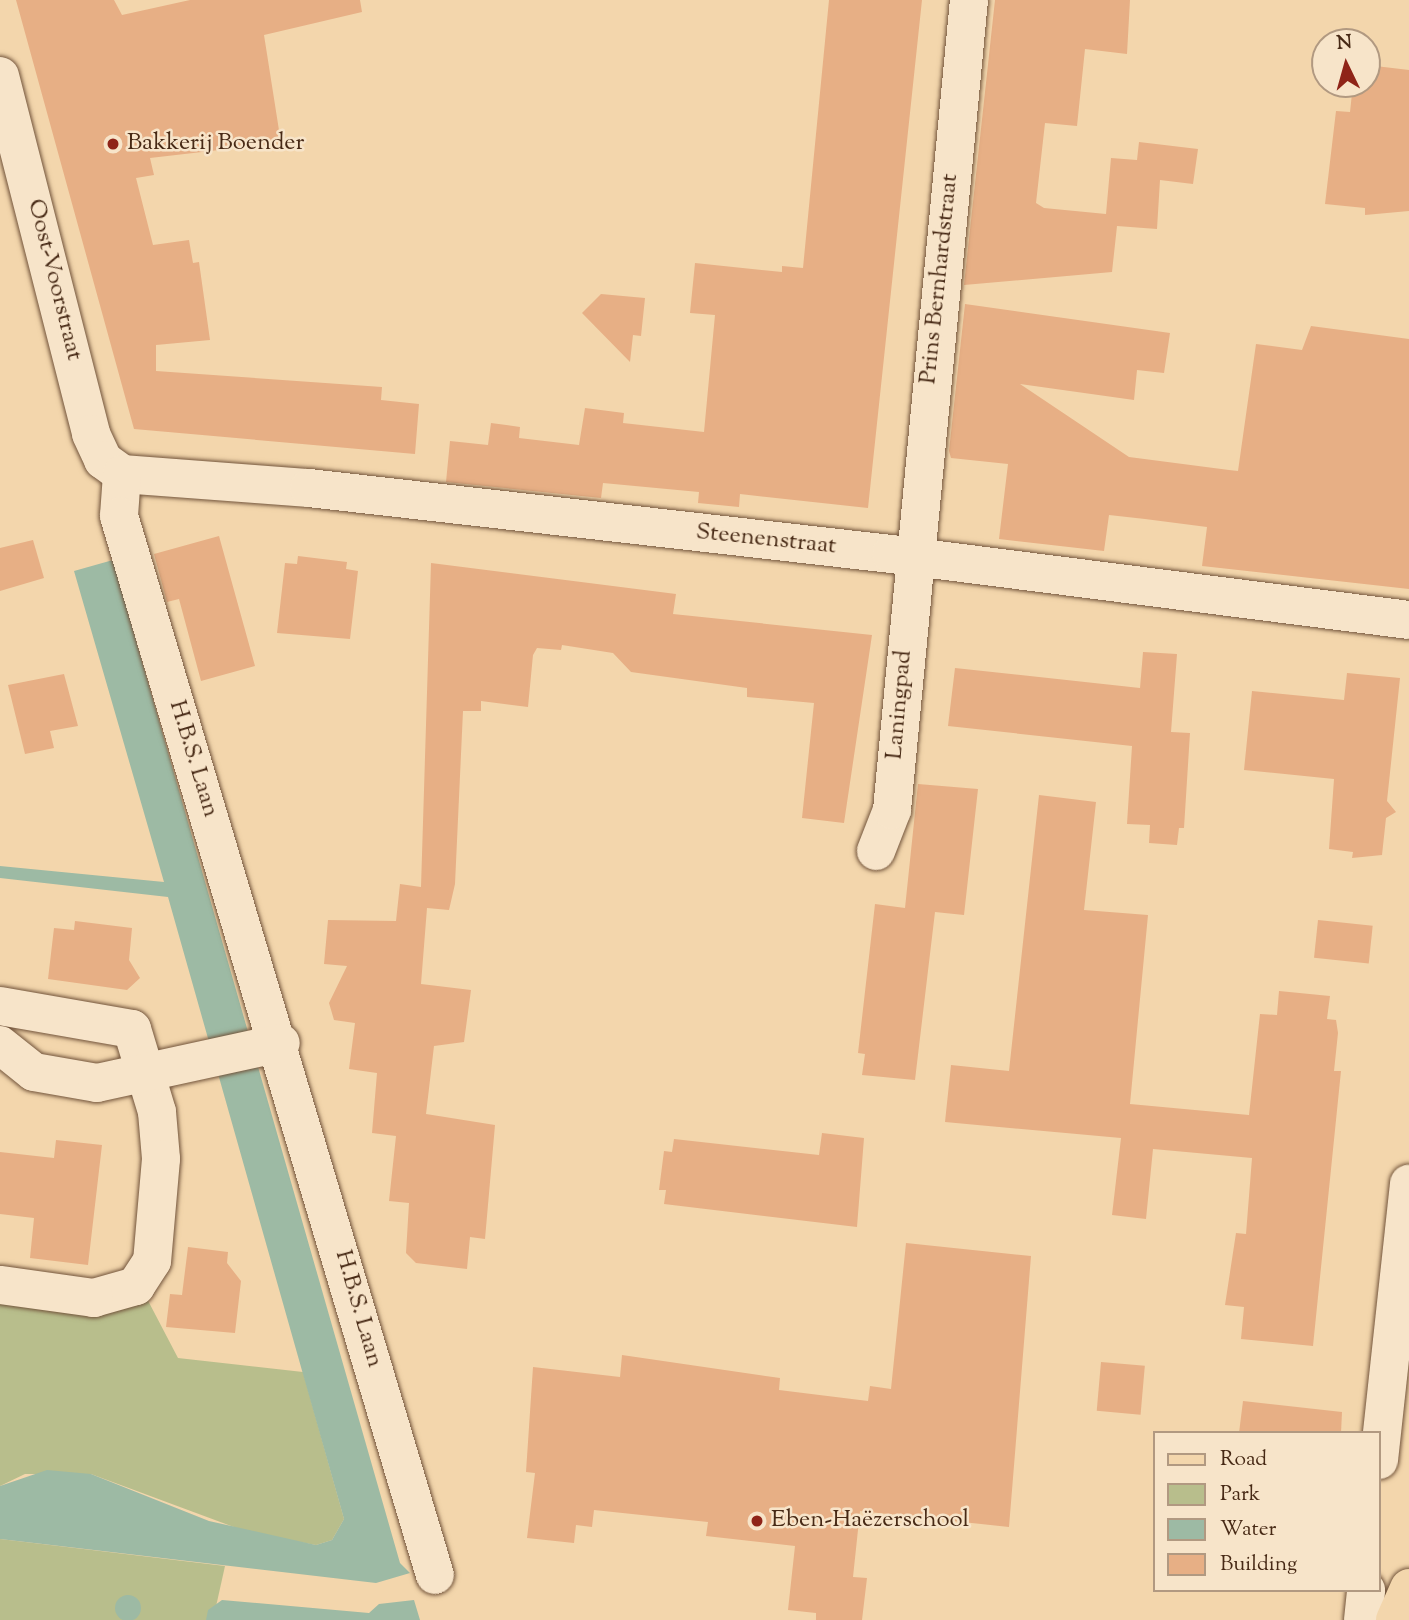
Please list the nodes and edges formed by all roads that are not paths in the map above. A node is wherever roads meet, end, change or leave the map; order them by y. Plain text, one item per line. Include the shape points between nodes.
1 (969, 0) edge
2 (0, 76) edge
3 (15, 184) edge
4 (122, 474) junction
5 (912, 557) junction
6 (1409, 620) edge
7 (876, 851) dead end
8 (0, 1006) edge
9 (0, 1045) edge
10 (274, 1045) junction
11 (146, 1077) junction
12 (1409, 1184) edge
13 (0, 1284) edge
14 (1381, 1443) edge
15 (435, 1575) dead end
16 (1409, 1587) edge
17 (1366, 1592) edge
18 (1363, 1620) edge
19 (1395, 1620) edge

1 - 5 street, Prins Bernhardstraat
2 - 3 street, Oost-Voorstraat
3 - 4 street, Oost-Voorstraat via 91,434 103,460
4 - 5 street, Steenenstraat via 309,488
4 - 10 street, H.B.S. Laan via 119,516
5 - 6 street, Steenenstraat
5 - 7 street, Laningpad via 891,810
8 - 11 street via 126,1026 138,1039
9 - 11 street via 19,1065 53,1078 97,1083
10 - 11 street
10 - 15 street, H.B.S. Laan
11 - 13 street via 161,1158 153,1254 145,1278 124,1292 94,1298
12 - 14 street
16 - 19 main road
17 - 18 street

